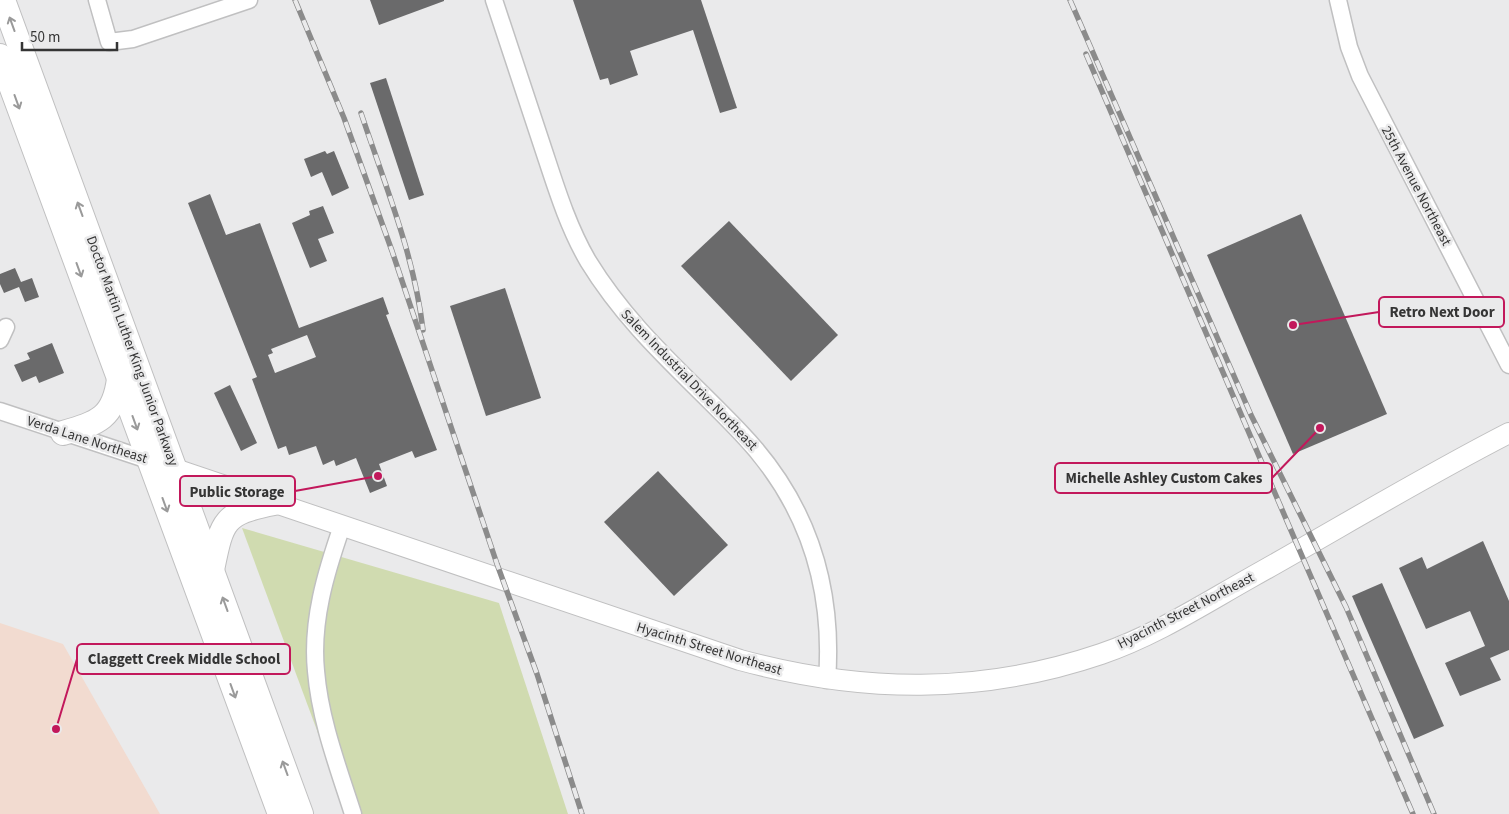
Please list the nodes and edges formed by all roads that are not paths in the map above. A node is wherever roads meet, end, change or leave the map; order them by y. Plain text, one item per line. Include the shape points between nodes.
1 (3, 0) edge
2 (97, 0) edge
3 (249, 0) edge
4 (494, 0) edge
5 (1338, 0) edge
6 (0, 56) edge
7 (1509, 365) edge
8 (119, 379) junction
9 (0, 411) edge
10 (63, 433) junction
11 (1509, 434) edge
12 (148, 460) junction
13 (175, 468) junction
14 (274, 503) junction
15 (342, 526) junction
16 (212, 570) junction
17 (827, 680) junction
18 (280, 814) edge
19 (301, 814) edge
20 (353, 814) edge

13 -> 1 highway, Doctor Martin Luther King Junior Parkway
2 - 3 street via 109,42 133,39
4 - 17 street, Salem Industrial Drive Northeast via 560,200 587,259 608,293 632,322 765,460 796,508 812,546 826,598
5 - 7 street, 25th Avenue Northeast via 1349,47 1360,76
6 -> 8 highway, Doctor Martin Luther King Junior Parkway
8 - 10 highway via 109,412 90,426
8 -> 12 highway, Doctor Martin Luther King Junior Parkway
9 - 10 street, Verda Lane Northeast
10 - 12 street, Verda Lane Northeast
11 - 17 main road, Hyacinth Street Northeast via 1184,616 1103,653 1022,676 954,685 912,686
12 - 13 main road, Verda Lane Northeast
12 -> 18 highway, Doctor Martin Luther King Junior Parkway
13 - 14 main road, Hyacinth Street Northeast
13 - 16 highway, Doctor Martin Luther King Junior Parkway
14 - 15 main road, Hyacinth Street Northeast
14 - 16 highway via 246,508 231,518 220,532
15 - 17 main road, Hyacinth Street Northeast via 700,648 783,672
15 - 20 street via 321,597 315,637 315,670 330,741
19 -> 16 highway, Doctor Martin Luther King Junior Parkway

